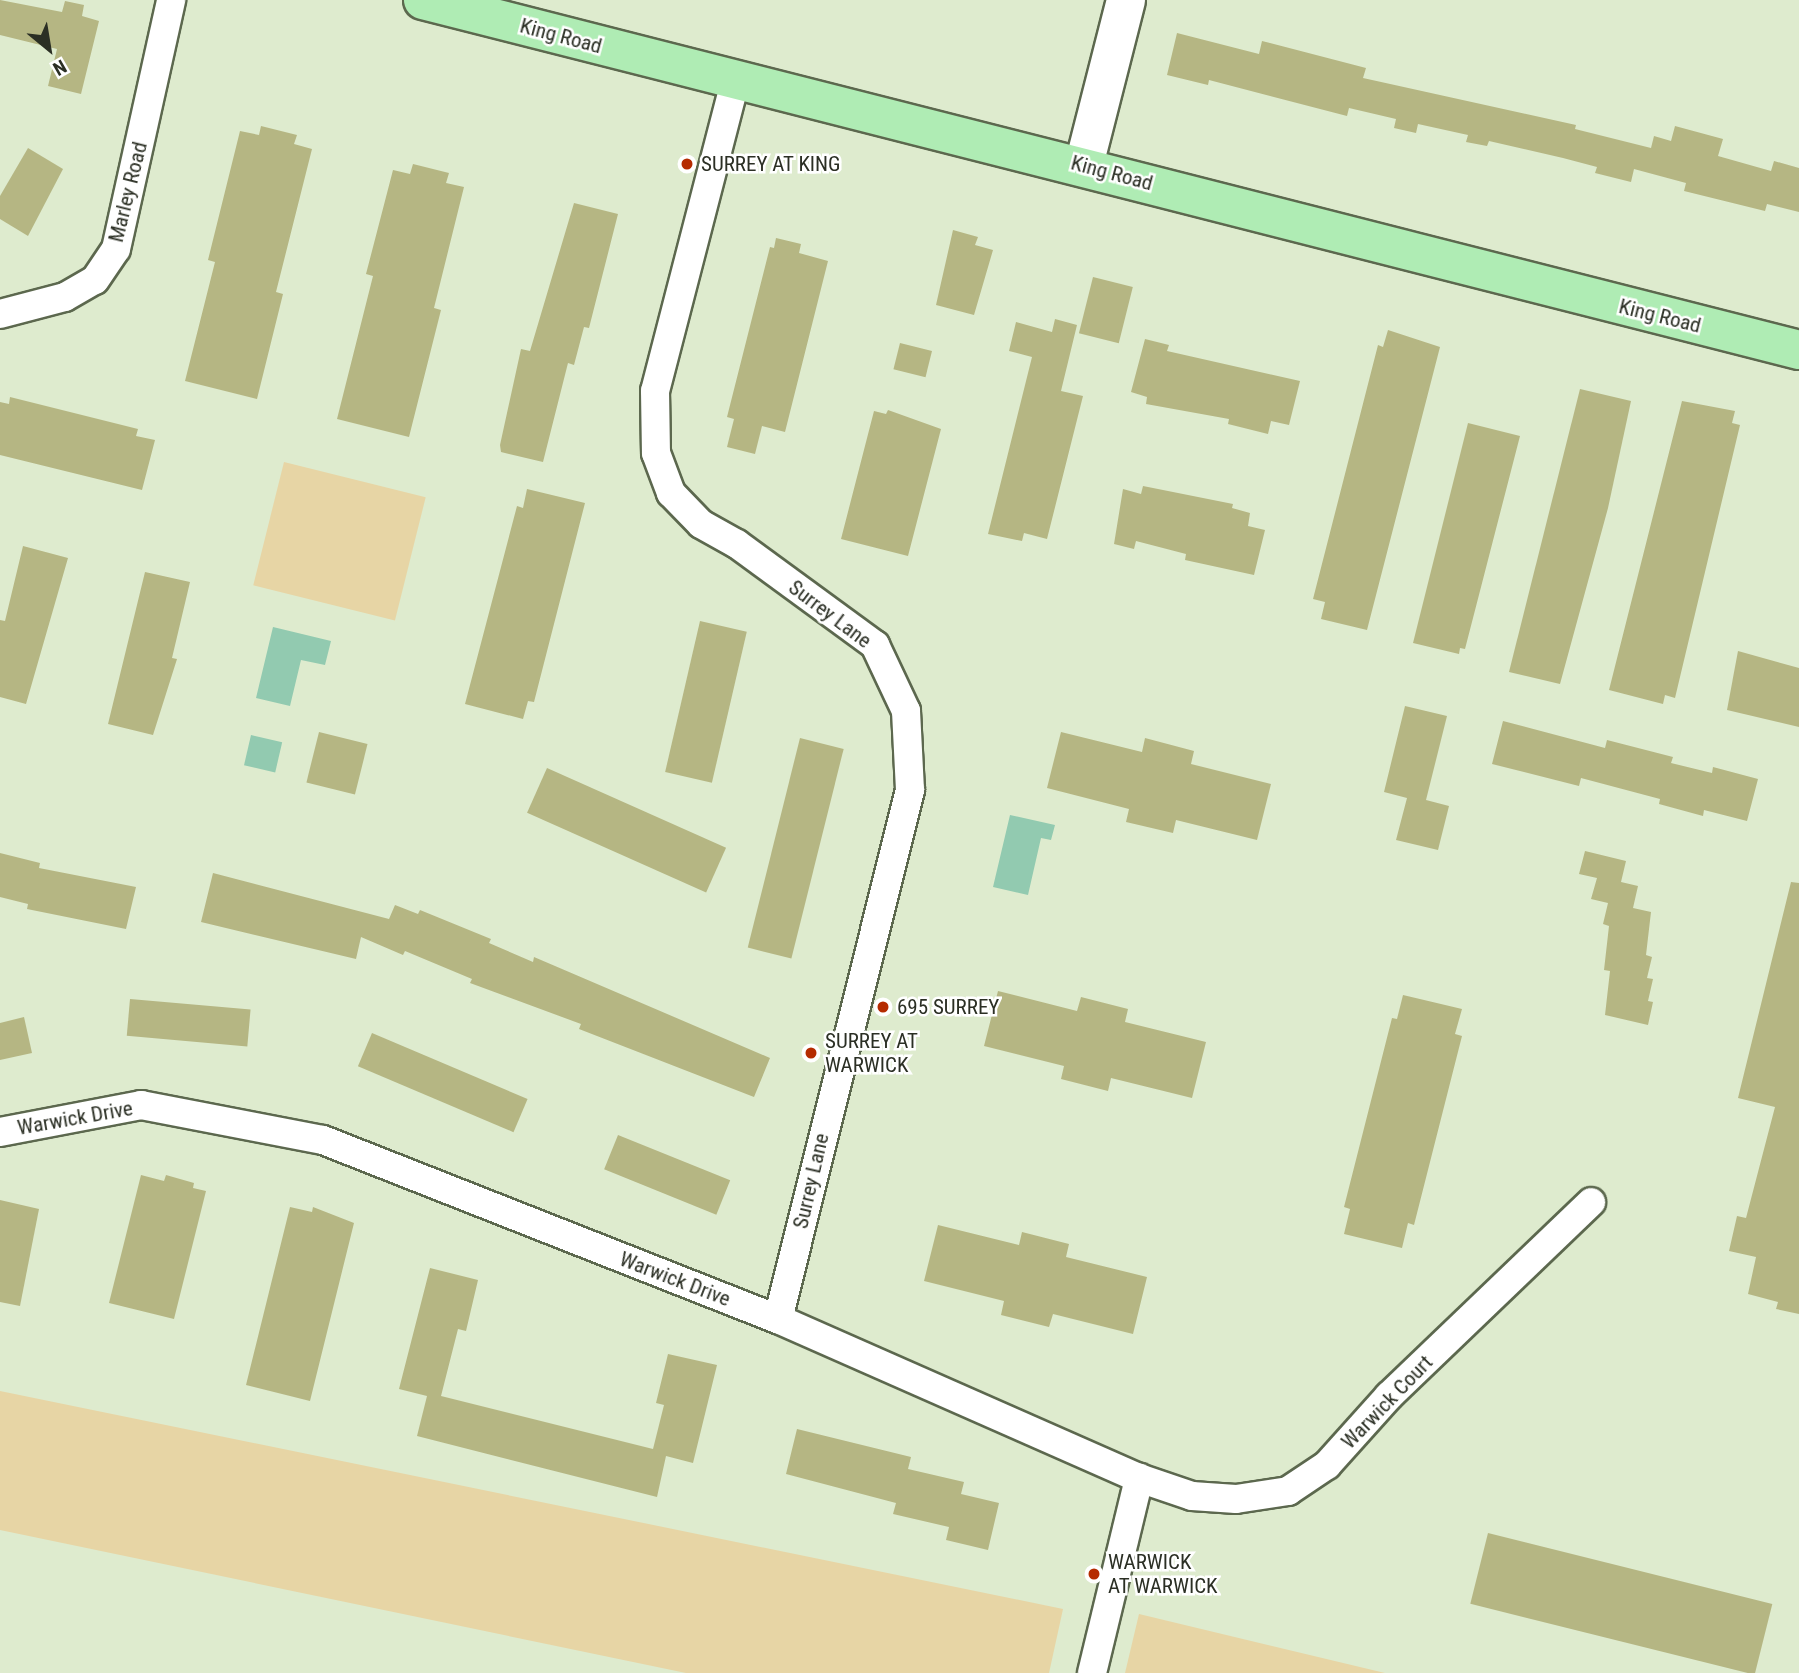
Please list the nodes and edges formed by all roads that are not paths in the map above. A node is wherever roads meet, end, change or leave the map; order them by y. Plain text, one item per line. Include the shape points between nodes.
1 (171, 0) edge
2 (423, 0) edge
3 (1126, 0) edge
4 (735, 82) junction
5 (1084, 165) junction
6 (0, 314) edge
7 (1799, 350) edge
8 (0, 1132) edge
9 (1591, 1202) dead end
10 (778, 1319) junction
11 (1139, 1478) junction
12 (1092, 1673) edge

1 - 6 street, Marley Road via 116,249 96,280 65,297
2 - 4 main road, King Road
3 - 5 street
4 - 5 main road, King Road
4 - 10 street, Surrey Lane via 655,391 656,453 671,493 701,524 737,544 875,645 906,711 910,790
5 - 7 main road, King Road
8 - 10 street, Warwick Drive via 141,1105 323,1140
9 - 11 street, Warwick Court via 1389,1396 1326,1465 1288,1491 1236,1499 1192,1496
10 - 11 street, Warwick Drive
11 - 12 street

